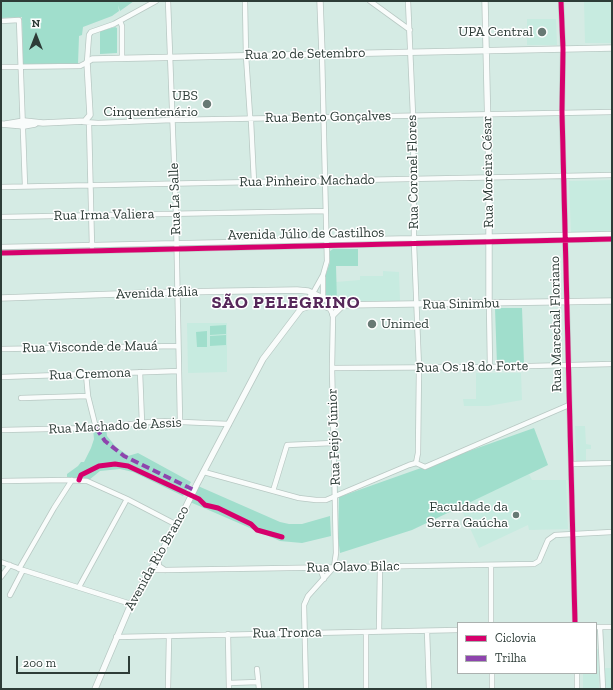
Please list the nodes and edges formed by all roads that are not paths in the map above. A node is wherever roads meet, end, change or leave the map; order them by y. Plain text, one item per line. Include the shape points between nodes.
1 (156, 1) edge
2 (168, 1) edge
3 (245, 1) edge
4 (320, 1) edge
5 (370, 1) edge
6 (408, 1) edge
7 (485, 1) edge
8 (561, 1) edge
9 (1, 21) edge
10 (120, 21) junction
11 (410, 30) junction
12 (612, 48) edge
13 (563, 49) junction
14 (486, 50) junction
15 (411, 52) junction
16 (322, 54) junction
17 (246, 56) junction
18 (170, 57) junction
19 (122, 58) junction
20 (87, 62) junction
21 (22, 66) junction
22 (1, 67) edge
23 (562, 112) junction
24 (612, 112) edge
25 (487, 114) junction
26 (90, 115) junction
27 (413, 116) junction
28 (324, 117) junction
29 (250, 119) junction
30 (172, 120) junction
31 (86, 122) junction
32 (24, 123) junction
33 (98, 123) junction
34 (4, 124) edge
35 (612, 174) edge
36 (565, 176) junction
37 (489, 177) junction
38 (414, 178) junction
39 (326, 180) junction
40 (254, 182) junction
41 (174, 183) junction
42 (90, 185) junction
43 (26, 186) junction
44 (1, 187) edge
45 (326, 211) junction
46 (176, 214) junction
47 (91, 216) junction
48 (1, 217) edge
49 (612, 234) edge
50 (587, 237) junction
51 (566, 238) junction
52 (490, 239) junction
53 (612, 239) edge
54 (414, 241) junction
55 (327, 243) junction
56 (68, 246) junction
57 (176, 246) junction
58 (1, 247) edge
59 (12, 247) junction
60 (31, 247) junction
61 (92, 248) junction
62 (49, 249) junction
63 (31, 252) junction
64 (68, 252) junction
65 (1, 253) edge
66 (12, 253) junction
67 (323, 275) junction
68 (297, 290) junction
69 (177, 292) junction
70 (313, 293) junction
71 (1, 298) edge
72 (323, 298) junction
73 (307, 302) junction
74 (612, 302) edge
75 (567, 303) junction
76 (489, 304) junction
77 (343, 305) junction
78 (416, 305) junction
79 (302, 308) junction
80 (333, 315) junction
81 (178, 346) junction
82 (1, 349) edge
83 (612, 364) edge
84 (568, 365) junction
85 (490, 367) junction
86 (332, 368) junction
87 (419, 368) junction
88 (179, 371) junction
89 (140, 372) junction
90 (86, 374) junction
91 (1, 377) edge
92 (88, 396) junction
93 (21, 398) dead end
94 (569, 405) junction
95 (142, 422) junction
96 (180, 422) junction
97 (229, 424) junction
98 (96, 428) junction
99 (1, 430) edge
100 (333, 443) junction
101 (416, 463) junction
102 (612, 463) edge
103 (572, 464) junction
104 (204, 472) junction
105 (70, 480) junction
106 (1, 481) edge
107 (273, 491) junction
108 (335, 495) junction
109 (127, 499) junction
110 (177, 525) junction
111 (612, 532) edge
112 (573, 533) junction
113 (158, 557) junction
114 (1, 562) edge
115 (491, 565) junction
116 (10, 566) junction
117 (380, 566) junction
118 (316, 567) junction
119 (334, 567) junction
120 (21, 569) junction
121 (165, 570) junction
122 (149, 572) junction
123 (1, 577) edge
124 (324, 579) junction
125 (79, 587) junction
126 (10, 594) dead end
127 (131, 604) junction
128 (492, 622) edge
129 (576, 622) edge
130 (598, 627) edge
131 (612, 627) edge
132 (427, 630) junction
133 (457, 630) edge
134 (366, 632) junction
135 (380, 632) junction
136 (304, 633) junction
137 (228, 634) junction
138 (168, 636) junction
139 (116, 637) junction
140 (258, 669) dead end
141 (492, 674) edge
142 (576, 674) edge
143 (258, 682) junction
144 (229, 683) junction
145 (95, 689) edge
146 (168, 689) edge
147 (229, 689) edge
148 (259, 689) edge
149 (306, 689) edge
150 (366, 689) edge
151 (430, 689) edge
152 (492, 689) edge
153 (577, 689) edge
154 (603, 689) edge

1 - 10 street
2 - 18 street, Rua La Salle
3 - 17 street
4 - 16 main road
5 - 11 street
6 - 11 street, Rua Coronel Flores
7 - 14 main road, Rua Moreira César
8 - 13 street, Rua Marechal Floriano
9 - 21 street via 20,20
10 - 19 street
10 - 20 street via 90,33
11 - 15 street, Rua Coronel Flores
12 - 13 main road, Rua 20 de Setembro
13 - 14 main road, Rua 20 de Setembro
13 - 23 street, Rua Marechal Floriano
14 - 15 main road, Rua 20 de Setembro
14 - 25 main road, Rua Moreira César
15 - 16 main road, Rua 20 de Setembro
15 - 27 street, Rua Coronel Flores
16 - 17 main road, Rua 20 de Setembro
16 - 28 street
17 - 18 main road, Rua 20 de Setembro
17 - 29 street
18 - 19 main road, Rua 20 de Setembro
18 - 30 street, Rua La Salle
19 - 20 main road, Rua 20 de Setembro via 92,59
20 - 21 street, Rua 20 de Setembro via 80,66
20 - 26 main road
21 - 22 street, Rua 20 de Setembro
21 - 32 street
23 - 24 street, Rua Bento Gonçalves
23 - 25 street, Rua Bento Gonçalves
23 - 36 street, Rua Marechal Floriano
25 - 27 street, Rua Bento Gonçalves
25 - 37 main road, Rua Moreira César
26 - 31 main road
26 - 33 street
27 - 28 street, Rua Bento Gonçalves
27 - 38 street, Rua Coronel Flores
28 - 29 street, Rua Bento Gonçalves
28 - 39 street
29 - 30 street, Rua Bento Gonçalves
29 - 40 street
30 - 33 street, Rua Bento Gonçalves
30 - 41 street, Rua La Salle
31 - 32 main road, Rua Bento Gonçalves
31 - 33 street, Rua Bento Gonçalves
31 - 42 street
32 - 34 main road, Rua Bento Gonçalves
32 - 43 street
35 - 36 street, Rua Pinheiro Machado
36 - 37 street, Rua Pinheiro Machado
36 - 51 street, Rua Marechal Floriano
37 - 38 street, Rua Pinheiro Machado
37 - 52 main road, Rua Moreira César
38 - 39 street, Rua Pinheiro Machado
38 - 54 street, Rua Coronel Flores
39 - 40 street, Rua Pinheiro Machado
39 - 45 street
40 - 41 street, Rua Pinheiro Machado
41 - 42 street, Rua Pinheiro Machado
41 - 46 street, Rua La Salle
42 - 43 street, Rua Pinheiro Machado
42 - 47 street
43 - 44 street, Rua Pinheiro Machado
45 - 46 street, Rua Irma Valiera
45 - 55 street
46 - 47 street, Rua Irma Valiera
46 - 57 street, Rua La Salle
47 - 48 street, Rua Irma Valiera
47 - 61 street
49 - 50 street, Avenida Júlio de Castilhos
50 - 51 street, Avenida Júlio de Castilhos
50 - 53 street, Avenida Júlio de Castilhos
51 - 52 street, Avenida Júlio de Castilhos
51 - 75 street, Rua Marechal Floriano
52 - 54 street, Avenida Júlio de Castilhos
52 - 76 main road, Rua Moreira César
54 - 55 street, Avenida Júlio de Castilhos
54 - 78 street, Rua Coronel Flores
55 - 57 street, Avenida Júlio de Castilhos
55 - 67 street
56 - 61 street, Avenida Júlio de Castilhos
56 - 62 street, Avenida Júlio de Castilhos
56 - 64 street
57 - 61 street, Avenida Júlio de Castilhos
57 - 69 street, Rua La Salle
58 - 59 street, Avenida Júlio de Castilhos
59 - 60 street, Avenida Júlio de Castilhos
59 - 66 street
60 - 62 street, Avenida Júlio de Castilhos
60 - 63 street
61 - 64 street, Avenida Júlio de Castilhos
62 - 63 street, Avenida Júlio de Castilhos
62 - 64 street, Avenida Júlio de Castilhos
63 - 66 street, Avenida Júlio de Castilhos
65 - 66 street, Avenida Júlio de Castilhos
67 - 70 street
67 - 72 street
68 - 69 main road, Avenida Itália
68 - 70 main road, Avenida Itália
68 - 73 main road
69 - 71 main road, Avenida Itália
69 - 81 street, Rua La Salle
70 - 72 main road, Rua Sinimbu
70 - 73 main road, Avenida Rio Branco
72 - 77 main road, Rua Sinimbu
73 - 79 main road, Avenida Rio Branco
74 - 75 main road, Rua Sinimbu
75 - 76 main road, Rua Sinimbu
75 - 84 street, Rua Marechal Floriano
76 - 78 main road, Rua Sinimbu
76 - 85 street, Rua Moreira César
77 - 78 main road, Rua Sinimbu
77 - 80 main road
78 - 87 street, Rua Coronel Flores
79 - 80 street via 326,306
79 - 97 main road, Avenida Rio Branco via 263,359
80 - 86 street, Rua Feijó Júnior
81 - 82 street, Rua Visconde de Mauá
81 - 88 street, Rua La Salle
83 - 84 street, Rua Os 18 do Forte
84 - 85 street, Rua Os 18 do Forte
84 - 94 street, Rua Marechal Floriano
85 - 87 street, Rua Os 18 do Forte
86 - 87 street, Rua Os 18 do Forte
86 - 100 street, Rua Feijó Júnior
87 - 101 street, Rua Coronel Flores
88 - 89 street, Rua Cremona
88 - 96 street, Rua La Salle
89 - 90 street, Rua Cremona
89 - 95 street
90 - 91 street, Rua Cremona
90 - 92 street
92 - 93 street
92 - 98 street
94 - 101 street via 425,467
94 - 103 street, Rua Marechal Floriano
95 - 96 street, Rua Machado de Assis
95 - 98 street, Rua Machado de Assis
96 - 97 street, Rua Machado de Assis
97 - 104 main road, Avenida Rio Branco
98 - 99 street, Rua Machado de Assis
100 - 107 street via 287,445
100 - 108 street, Rua Feijó Júnior
101 - 108 street
102 - 103 street
103 - 112 street, Rua Marechal Floriano
104 - 107 street
104 - 110 main road, Avenida Rio Branco
105 - 106 street
105 - 109 street via 87,481
105 - 120 street
107 - 108 street via 316,500 326,500
108 - 119 street, Rua Feijó Júnior
109 - 110 street
109 - 125 street
110 - 113 main road, Avenida Rio Branco
111 - 112 street
112 - 115 street, Rua Olavo Bilac via 551,537 539,561 534,564
112 - 129 street, Rua Marechal Floriano
113 - 121 street via 159,566
113 - 122 main road, Avenida Rio Branco
114 - 116 street
115 - 117 street, Rua Olavo Bilac
115 - 128 street
116 - 120 street
116 - 123 street
117 - 119 street, Rua Olavo Bilac
117 - 135 street
118 - 119 street, Rua Olavo Bilac
118 - 121 street, Rua Olavo Bilac
118 - 124 street
119 - 124 street
120 - 125 street
120 - 126 street
121 - 122 street, Rua Olavo Bilac
122 - 127 main road, Avenida Rio Branco
124 - 136 street via 308,596 304,605
125 - 127 street
127 - 139 main road, Avenida Rio Branco
130 - 131 street
130 - 154 street
132 - 133 street, Rua Tronca
132 - 135 street, Rua Tronca
132 - 151 street
134 - 135 street, Rua Tronca
134 - 136 street, Rua Tronca
134 - 150 street
136 - 137 street, Rua Tronca
136 - 149 street
137 - 138 street, Rua Tronca
137 - 144 street
138 - 139 street, Rua Tronca
138 - 146 street
139 - 145 main road, Avenida Rio Branco
140 - 143 street
141 - 152 street
142 - 153 street
143 - 144 street
143 - 148 street
144 - 147 street

